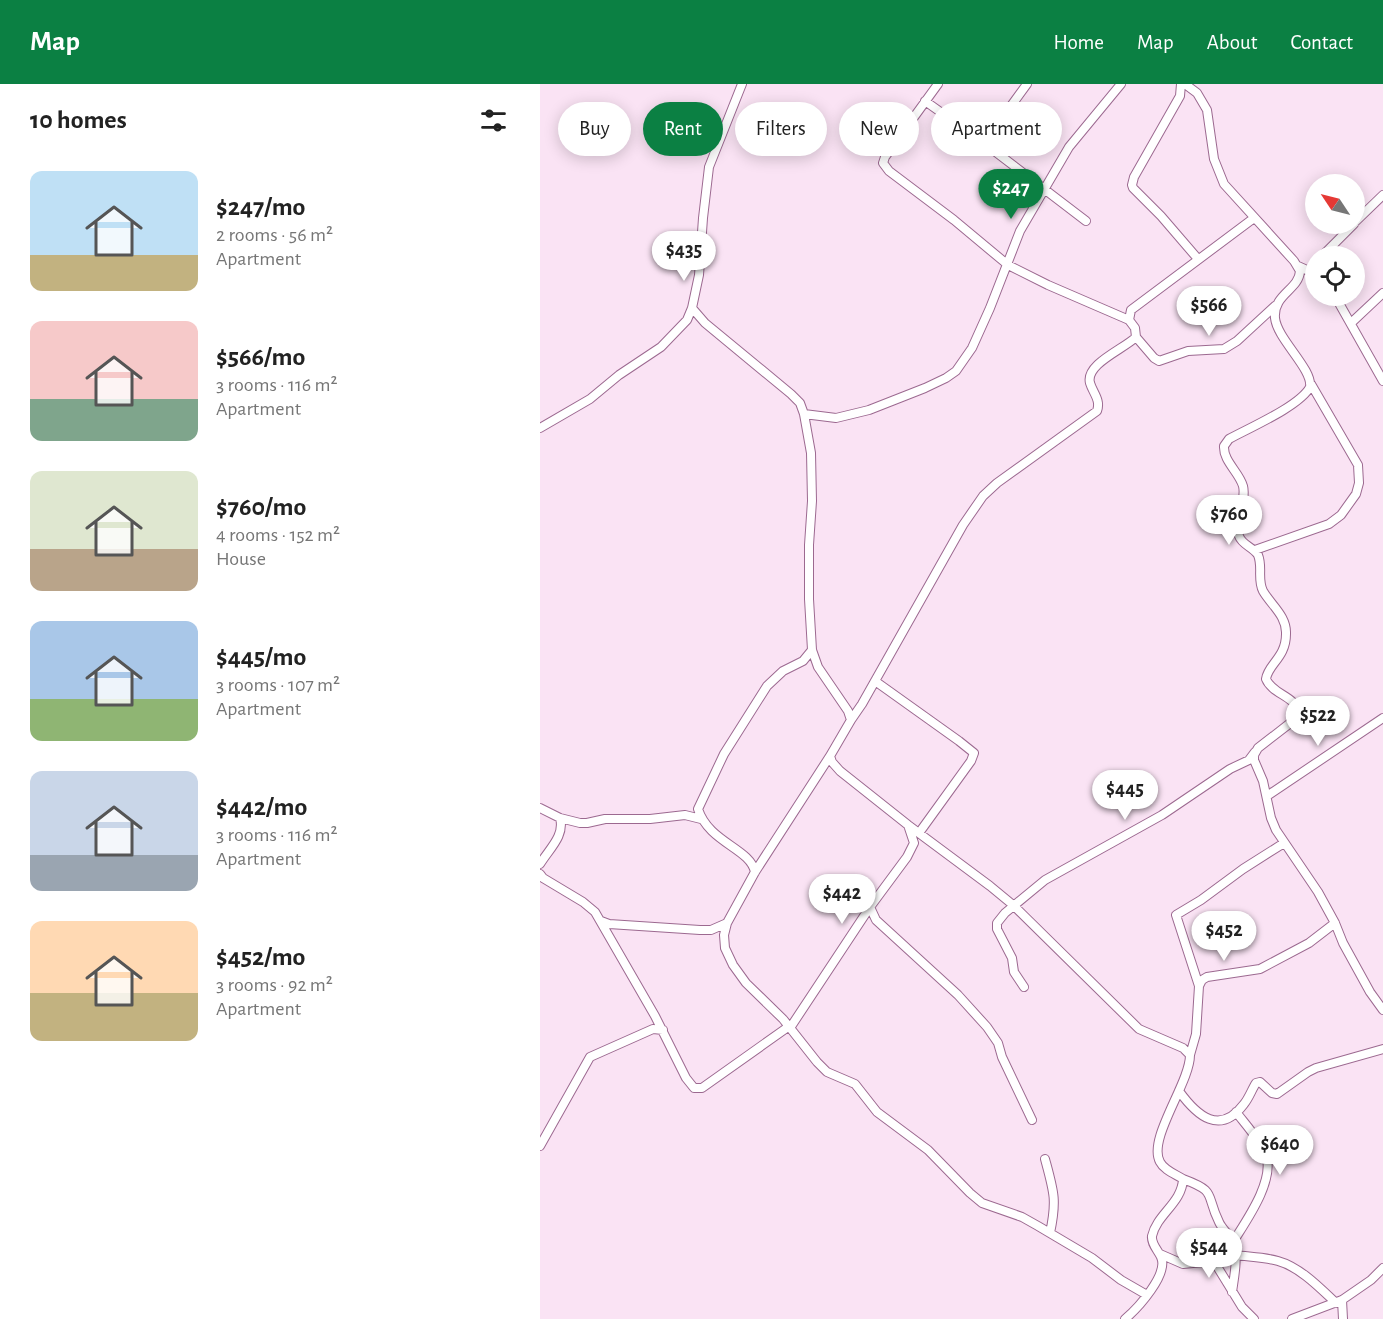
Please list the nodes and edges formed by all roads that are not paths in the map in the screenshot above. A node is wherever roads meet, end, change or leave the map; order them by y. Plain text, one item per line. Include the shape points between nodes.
1 (742, 84) edge
2 (938, 84) edge
3 (1027, 84) edge
4 (1121, 84) edge
5 (1183, 84) edge
6 (925, 101) junction
7 (1014, 102) edge
8 (931, 105) edge
9 (1002, 156) edge
10 (1045, 189) junction
11 (1383, 195) edge
12 (1365, 212) edge
13 (1254, 218) junction
14 (1086, 221) dead end
15 (1343, 234) edge
16 (1332, 246) edge
17 (1198, 260) junction
18 (1008, 266) junction
19 (1298, 266) junction
20 (1305, 267) edge
21 (1383, 293) edge
22 (1275, 306) junction
23 (1341, 306) edge
24 (692, 308) junction
25 (1129, 320) junction
26 (1351, 323) junction
27 (1136, 337) junction
28 (1383, 381) edge
29 (1311, 384) junction
30 (804, 414) junction
31 (540, 428) edge
32 (1255, 550) junction
33 (812, 650) junction
34 (875, 681) junction
35 (1383, 718) edge
36 (851, 720) junction
37 (1255, 752) junction
38 (830, 756) junction
39 (1267, 795) junction
40 (540, 808) edge
41 (698, 809) junction
42 (685, 815) junction
43 (560, 818) junction
44 (701, 819) junction
45 (908, 825) junction
46 (922, 835) junction
47 (914, 843) junction
48 (1284, 843) junction
49 (540, 864) edge
50 (755, 872) junction
51 (540, 874) edge
52 (1012, 905) junction
53 (872, 911) junction
54 (601, 921) junction
55 (727, 923) junction
56 (1335, 923) junction
57 (711, 930) junction
58 (725, 940) junction
59 (1199, 986) junction
60 (1024, 987) dead end
61 (1383, 1010) edge
62 (789, 1027) junction
63 (663, 1030) junction
64 (1383, 1049) edge
65 (1190, 1054) junction
66 (1179, 1091) junction
67 (1236, 1112) junction
68 (1032, 1120) dead end
69 (540, 1146) edge
70 (1045, 1160) dead end
71 (1183, 1179) junction
72 (1050, 1233) junction
73 (1233, 1242) junction
74 (1160, 1254) junction
75 (1235, 1255) junction
76 (1383, 1268) edge
77 (1232, 1292) junction
78 (1147, 1295) junction
79 (1339, 1301) junction
80 (1125, 1319) edge
81 (1254, 1319) edge
82 (1292, 1319) edge
83 (1343, 1319) edge

1 - 24 street via 709,167
2 - 6 street
3 - 7 street
4 - 10 street via 1080,132
5 - 13 street via 1197,93 1207,110 1214,159 1224,184
5 - 17 street via 1132,185
6 - 8 street
6 - 18 street via 885,157 885,166
9 - 10 street
10 - 14 street
10 - 18 street via 1020,231
11 - 12 street
13 - 17 street
13 - 19 street
15 - 16 street
17 - 25 street via 1135,306
18 - 25 street
18 - 30 street via 972,348 956,371 844,417
19 - 20 street
19 - 22 street via 1299,278
21 - 26 street
22 - 27 street via 1224,349 1188,351 1159,361
22 - 29 street via 1276,325
23 - 26 street
24 - 30 street via 791,394
24 - 31 street via 687,320 661,347 590,399
25 - 27 street
26 - 28 street
27 - 34 street via 1090,374 1098,402 1094,414 983,496
29 - 32 street via 1290,405 1229,439 1224,446 1244,490 1238,535
29 - 32 street via 1358,465 1356,494 1329,524
30 - 33 street via 811,453
32 - 37 street via 1261,566 1262,589 1279,612 1287,633 1283,651 1266,679 1296,704 1299,712
33 - 36 street via 818,667
33 - 41 street via 767,686 724,754
34 - 36 street
34 - 46 street via 974,753
35 - 39 street
36 - 38 street
37 - 39 street via 1254,760
37 - 52 street via 1249,760 1162,815 1044,880
38 - 45 street via 840,771
38 - 50 street
39 - 48 street via 1271,818
40 - 43 street
41 - 42 street
41 - 44 street
42 - 43 street via 587,823
42 - 44 street
43 - 49 street via 562,830
44 - 50 street via 721,840 752,861
45 - 46 street
45 - 47 street
46 - 47 street
46 - 52 street
47 - 53 street
48 - 56 street
48 - 59 street via 1176,915
50 - 55 street
51 - 54 street via 590,907
52 - 60 street via 996,926
52 - 65 street via 1139,1029
53 - 62 street via 863,918
53 - 68 street via 987,1027
54 - 57 street
54 - 63 street
55 - 57 street
55 - 58 street
56 - 59 street via 1309,943 1260,969 1207,977
56 - 61 street
57 - 58 street
58 - 62 street via 733,965 746,983
59 - 65 street via 1196,1034
62 - 63 street via 698,1089 686,1078
62 - 72 street via 827,1072 855,1084 877,1112 928,1150 982,1203 1022,1217
63 - 69 street via 653,1029 590,1057
64 - 67 street via 1316,1068 1277,1094 1256,1083
65 - 66 street
66 - 67 street via 1195,1111 1214,1121
66 - 71 street via 1158,1143 1157,1156 1161,1165
67 - 73 street via 1263,1150 1268,1164 1265,1183
70 - 72 street via 1054,1192
71 - 73 street via 1209,1194 1219,1223
71 - 74 street via 1179,1196 1152,1236
72 - 78 street
73 - 75 street
74 - 77 street via 1183,1264 1212,1261
74 - 78 street via 1162,1272
75 - 77 street
75 - 79 street via 1286,1263
76 - 79 street
77 - 81 street
78 - 80 street
79 - 82 street
79 - 83 street

